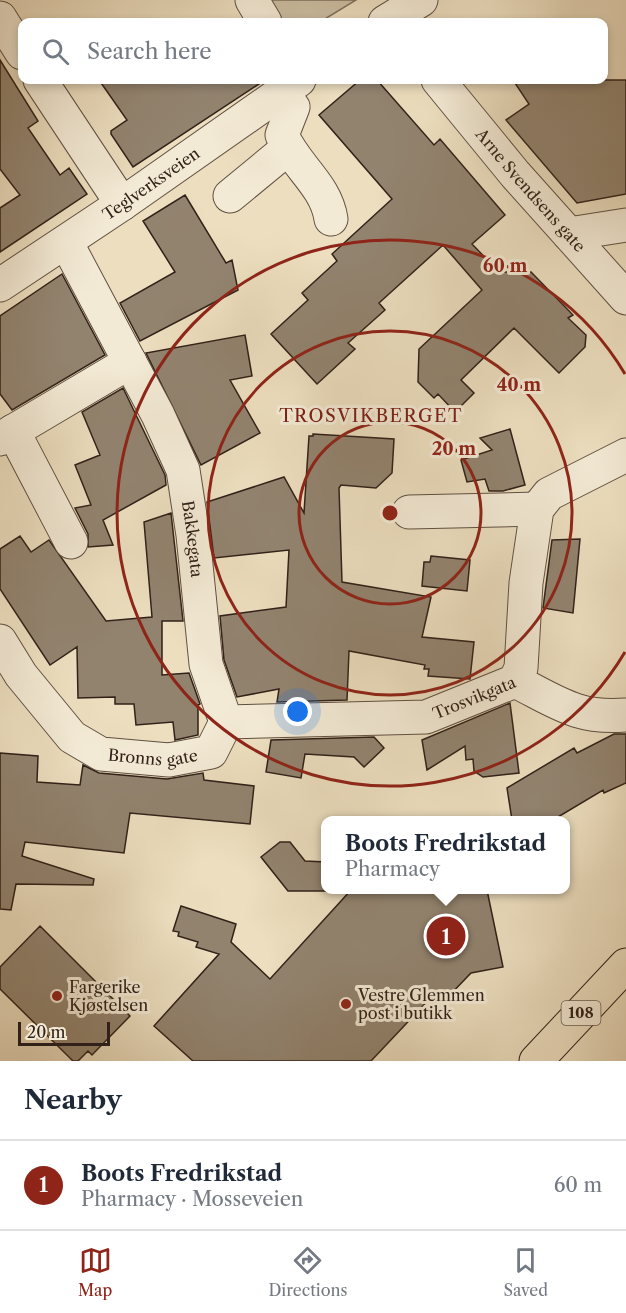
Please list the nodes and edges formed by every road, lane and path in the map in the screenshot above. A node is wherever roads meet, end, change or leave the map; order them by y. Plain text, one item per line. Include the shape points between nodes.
1 (252, 0) edge
2 (420, 0) edge
3 (0, 18) edge
4 (263, 18) edge
5 (394, 18) edge
6 (18, 46) edge
7 (43, 84) edge
8 (441, 84) edge
9 (290, 86) edge
10 (287, 148) junction
11 (230, 196) dead end
12 (122, 204) junction
13 (331, 219) dead end
14 (626, 225) edge
15 (569, 234) junction
16 (66, 242) junction
17 (0, 285) edge
18 (626, 298) edge
19 (130, 362) junction
20 (6, 435) edge
21 (626, 455) edge
22 (537, 510) junction
23 (409, 512) dead end
24 (71, 542) dead end
25 (0, 641) edge
26 (515, 681) junction
27 (11, 682) edge
28 (626, 716) edge
29 (226, 722) junction
30 (626, 965) edge
31 (536, 1061) edge

1 - 4 street
2 - 5 street
3 - 6 street
7 - 12 street
8 - 15 street, Arne Svendsens gate
9 - 10 street via 293,107 282,135
9 - 12 street, Teglverksveien
10 - 11 street
10 - 13 street via 323,192
12 - 16 street, Teglverksveien
14 - 15 street
15 - 18 street, Arne Svendsens gate
16 - 17 street, Teglverksveien
16 - 19 street, Bakkegata
19 - 20 street
19 - 29 street, Bakkegata via 183,470 206,664
20 - 24 street
21 - 22 street via 549,494
22 - 23 street
22 - 26 street, Trosvikgata via 526,583 521,668
25 - 27 street, Bronns gate
26 - 28 street via 581,714
26 - 29 street, Trosvikgata via 426,717
27 - 29 street, Bronns gate via 72,737 101,754 169,760 211,752
30 - 31 main road, 108

